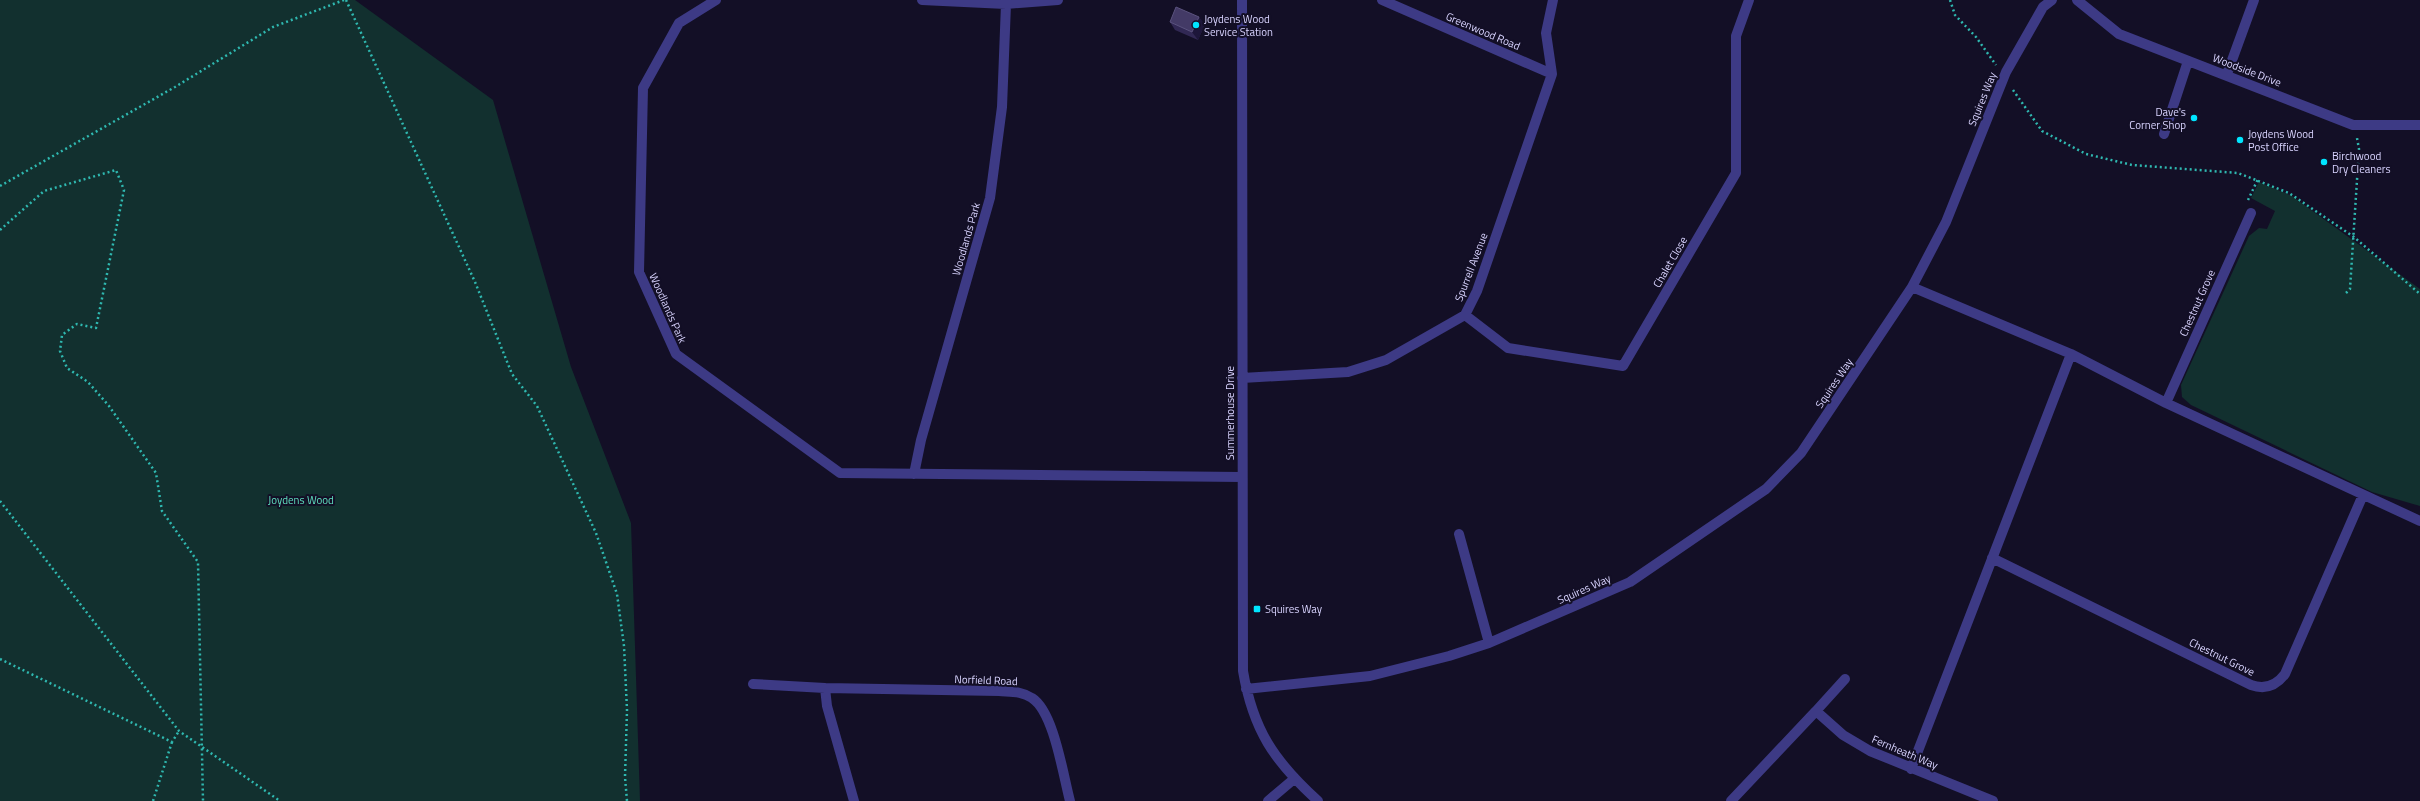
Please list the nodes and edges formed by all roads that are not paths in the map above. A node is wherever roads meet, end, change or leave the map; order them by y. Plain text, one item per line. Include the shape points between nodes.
1 (716, 0) edge
2 (922, 0) edge
3 (1058, 0) edge
4 (1242, 0) edge
5 (1382, 0) edge
6 (1553, 0) edge
7 (1749, 0) edge
8 (2052, 0) edge
9 (2078, 0) edge
10 (2254, 0) edge
11 (1006, 4) junction
12 (2188, 61) junction
13 (1552, 74) junction
14 (2227, 74) junction
15 (2420, 125) edge
16 (2164, 134) dead end
17 (2251, 213) road end
18 (1912, 287) junction
19 (1465, 315) junction
20 (2071, 354) junction
21 (1242, 378) junction
22 (2166, 403) junction
23 (914, 474) junction
24 (1242, 477) junction
25 (2363, 495) junction
26 (2420, 521) edge
27 (1459, 534) dead end
28 (1992, 558) junction
29 (1489, 643) junction
30 (1845, 679) dead end
31 (753, 684) dead end
32 (825, 688) junction
33 (1246, 689) junction
34 (1816, 711) junction
35 (1911, 769) junction
36 (1294, 779) junction
37 (854, 801) edge
38 (1070, 801) edge
39 (1268, 801) edge
40 (1318, 801) edge
41 (1730, 801) edge
42 (1993, 801) edge

1 - 23 street, Woodlands Park via 679,23 643,88 638,272 676,354 840,473
2 - 11 street
3 - 11 street
4 - 21 street, Summerhouse Drive
5 - 13 street, Greenwood Road
6 - 13 street, Spurrell Avenue via 1546,33
7 - 19 street, Chalet Close via 1736,36 1736,173 1623,366 1508,348
8 - 18 street, Squires Way via 2043,7 2004,77 1946,222
9 - 12 street, Woodside Drive via 2119,34
10 - 14 street
11 - 23 street, Woodlands Park via 1002,108 990,198 921,440
12 - 14 street, Woodside Drive
12 - 16 street
13 - 19 street, Spurrell Avenue via 1477,291
14 - 15 street, Woodside Drive via 2353,125
17 - 22 street, Chestnut Grove
18 - 20 street
18 - 29 street, Squires Way via 1801,453 1766,489 1630,582
19 - 21 street, Spurrell Avenue via 1386,360 1348,372
20 - 22 street
20 - 28 street
21 - 24 street, Summerhouse Drive
22 - 25 street
23 - 24 street, Woodlands Park
24 - 33 street, Summerhouse Drive via 1242,655
25 - 26 street
25 - 28 street, Chestnut Grove via 2285,674 2280,681 2267,687 2251,685
27 - 29 street
28 - 35 street
29 - 33 street, Squires Way via 1370,676
30 - 34 street
31 - 32 street, Norfield Road
32 - 37 street via 827,706
32 - 38 street, Norfield Road via 999,691 1026,694 1034,698 1045,712
33 - 36 street, Summerhouse Drive via 1264,739
34 - 35 street, Fernheath Way via 1843,735 1870,751
34 - 41 street
35 - 42 street, Fernheath Way
36 - 39 street
36 - 40 street, Summerhouse Drive

